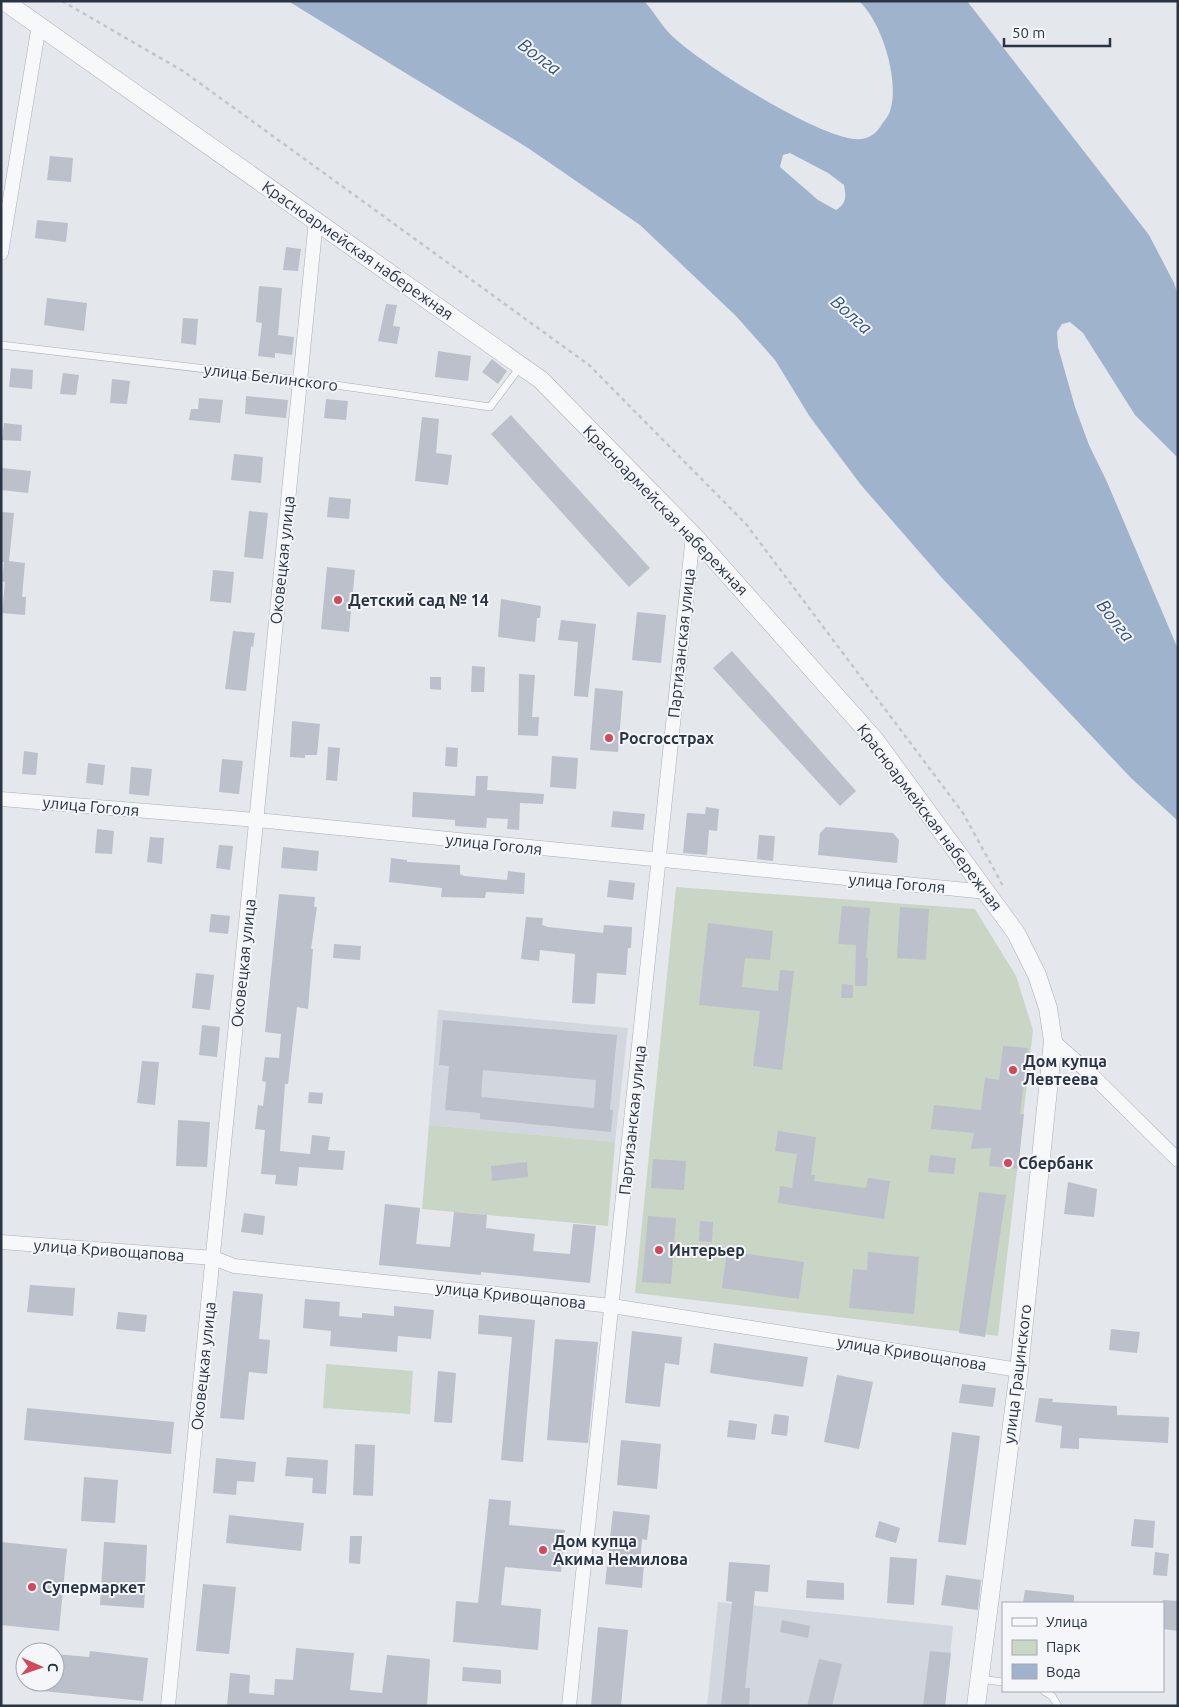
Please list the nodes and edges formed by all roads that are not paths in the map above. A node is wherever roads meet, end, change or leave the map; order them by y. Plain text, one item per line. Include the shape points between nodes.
1 (4, 1) edge
2 (39, 25) junction
3 (316, 220) junction
4 (1, 253) edge
5 (1, 345) edge
6 (521, 366) junction
7 (300, 380) junction
8 (693, 535) junction
9 (1, 799) edge
10 (257, 820) junction
11 (659, 861) junction
12 (987, 892) junction
13 (1053, 1041) junction
14 (1178, 1160) edge
15 (1, 1242) edge
16 (214, 1258) junction
17 (612, 1306) junction
18 (1019, 1370) junction
19 (979, 1679) junction
20 (1002, 1682) edge
21 (1046, 1692) edge
22 (168, 1706) edge
23 (570, 1706) edge
24 (976, 1706) edge
25 (1058, 1706) edge

1 - 2 street, Красноармейская набережная
2 - 3 street, Красноармейская набережная
2 - 4 street
3 - 6 street, Красноармейская набережная
3 - 7 street, Оковецкая улица
5 - 7 lane, улица Белинского
6 - 7 lane, улица Белинского via 490,406
6 - 8 street, Красноармейская набережная via 541,380
7 - 10 street, Оковецкая улица
8 - 11 street, Партизанская улица
8 - 12 street, Красноармейская набережная via 876,740
9 - 10 street, улица Гоголя
10 - 11 street, улица Гоголя
10 - 16 street, Оковецкая улица
11 - 12 street, улица Гоголя
11 - 17 street, Партизанская улица
12 - 13 street, Красноармейская набережная via 1016,933 1037,975 1048,1008
13 - 14 street
13 - 18 street, улица Грацинского
15 - 16 street, улица Кривощапова
16 - 17 street, улица Кривощапова via 234,1266
16 - 22 street, Оковецкая улица
17 - 18 street, улица Кривощапова
17 - 23 street, Партизанская улица
18 - 19 street, улица Грацинского
19 - 20 lane
19 - 24 street, улица Грацинского
21 - 25 lane

